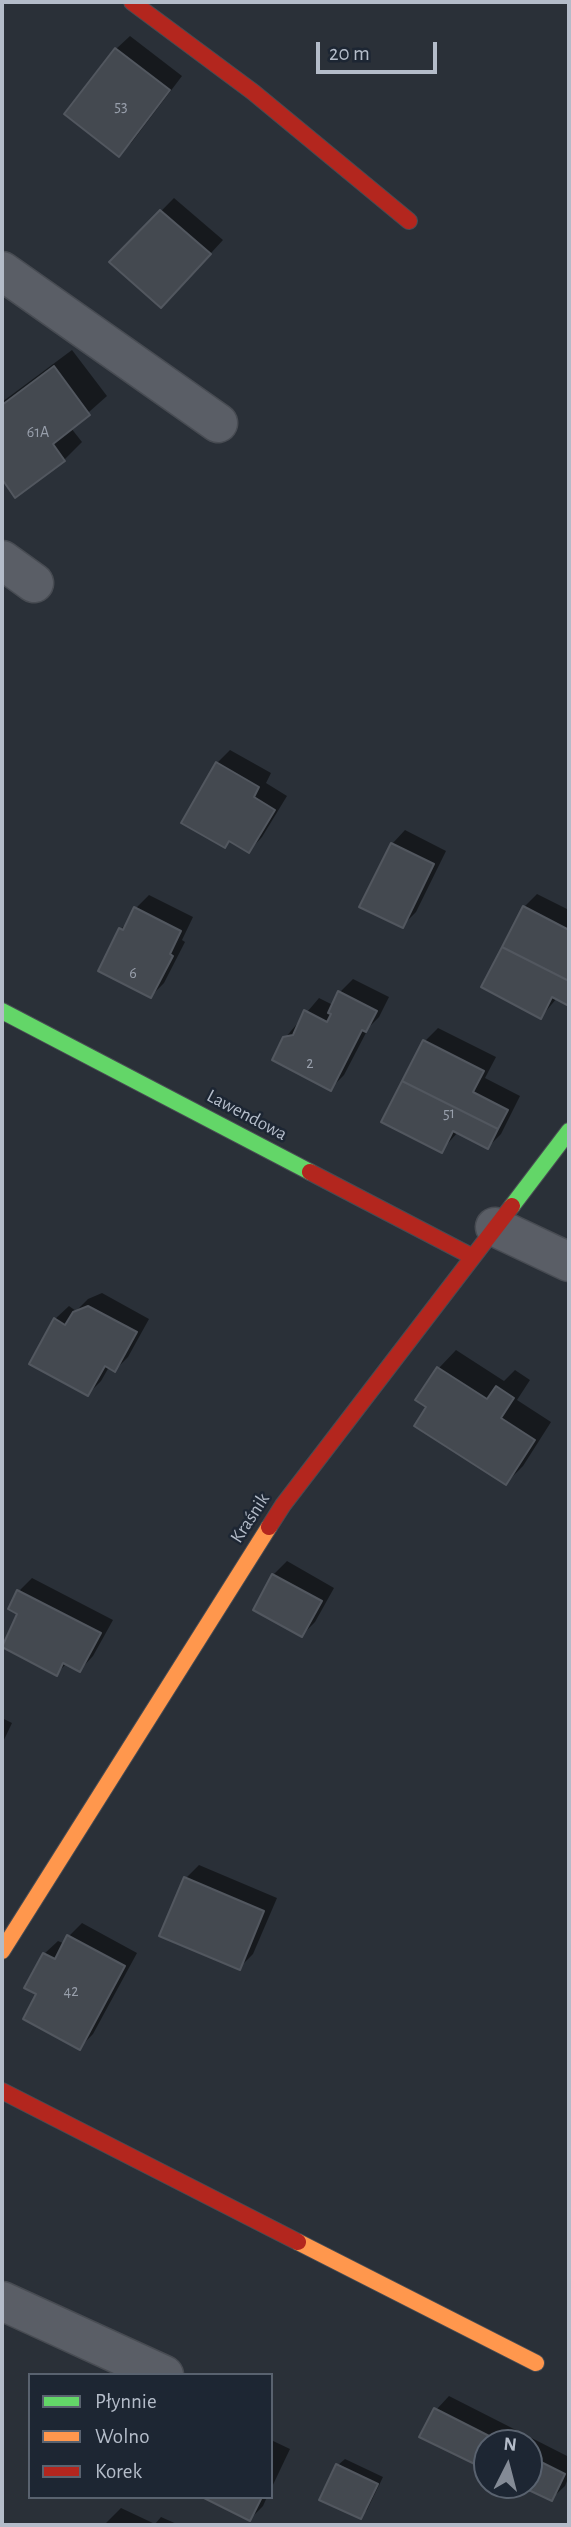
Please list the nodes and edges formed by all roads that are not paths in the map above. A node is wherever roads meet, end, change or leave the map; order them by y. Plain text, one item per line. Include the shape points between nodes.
1 (132, 2) edge
2 (409, 221) dead end
3 (2, 271) edge
4 (218, 423) dead end
5 (2, 560) edge
6 (34, 583) dead end
7 (2, 1011) edge
8 (569, 1131) edge
9 (484, 1242) junction
10 (569, 1262) edge
11 (2, 1951) edge
12 (2, 2091) edge
13 (2, 2301) edge
14 (537, 2363) dead end
15 (160, 2373) edge

1 - 2 street via 253,92
3 - 4 street
5 - 6 street
7 - 9 street, Lawendowa
8 - 9 street, Kraśnik
9 - 10 street
9 - 11 street, Kraśnik via 283,1505
12 - 14 street
13 - 15 street

